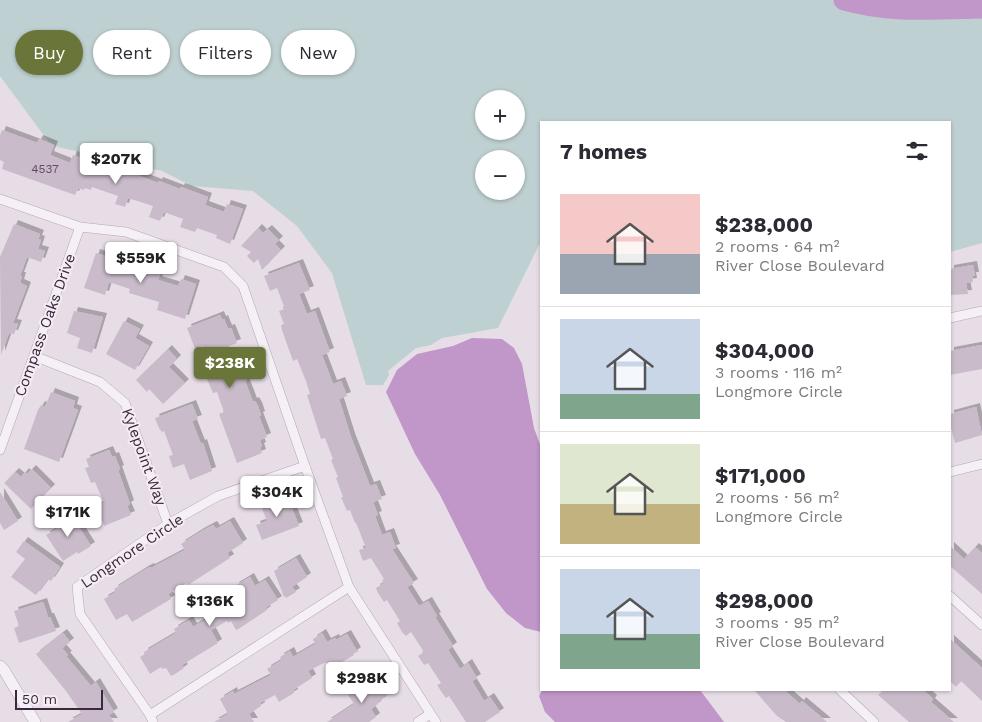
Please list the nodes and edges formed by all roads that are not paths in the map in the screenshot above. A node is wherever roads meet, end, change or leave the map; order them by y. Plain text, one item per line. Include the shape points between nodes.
1 (0, 199) edge
2 (80, 227) junction
3 (982, 311) edge
4 (951, 318) edge
5 (34, 356) junction
6 (0, 450) edge
7 (982, 464) edge
8 (304, 466) junction
9 (951, 472) edge
10 (168, 524) junction
11 (349, 587) junction
12 (951, 597) edge
13 (982, 625) edge
14 (0, 666) edge
15 (841, 691) edge
16 (433, 718) edge
17 (152, 719) edge
18 (35, 722) edge
19 (418, 722) edge
20 (874, 722) edge

1 - 2 street
2 - 5 street, Compass Oaks Drive
2 - 8 street via 126,232 224,267 243,286
3 - 4 street
5 - 6 street, Compass Oaks Drive
5 - 10 street, Kylepoint Way via 100,382 125,403
7 - 9 street
8 - 10 street, Longmore Circle via 218,496
8 - 11 street
10 - 17 street, Longmore Circle via 76,587 80,614
11 - 16 street
11 - 17 street
12 - 13 street
14 - 18 street
15 - 20 street
16 - 19 street

